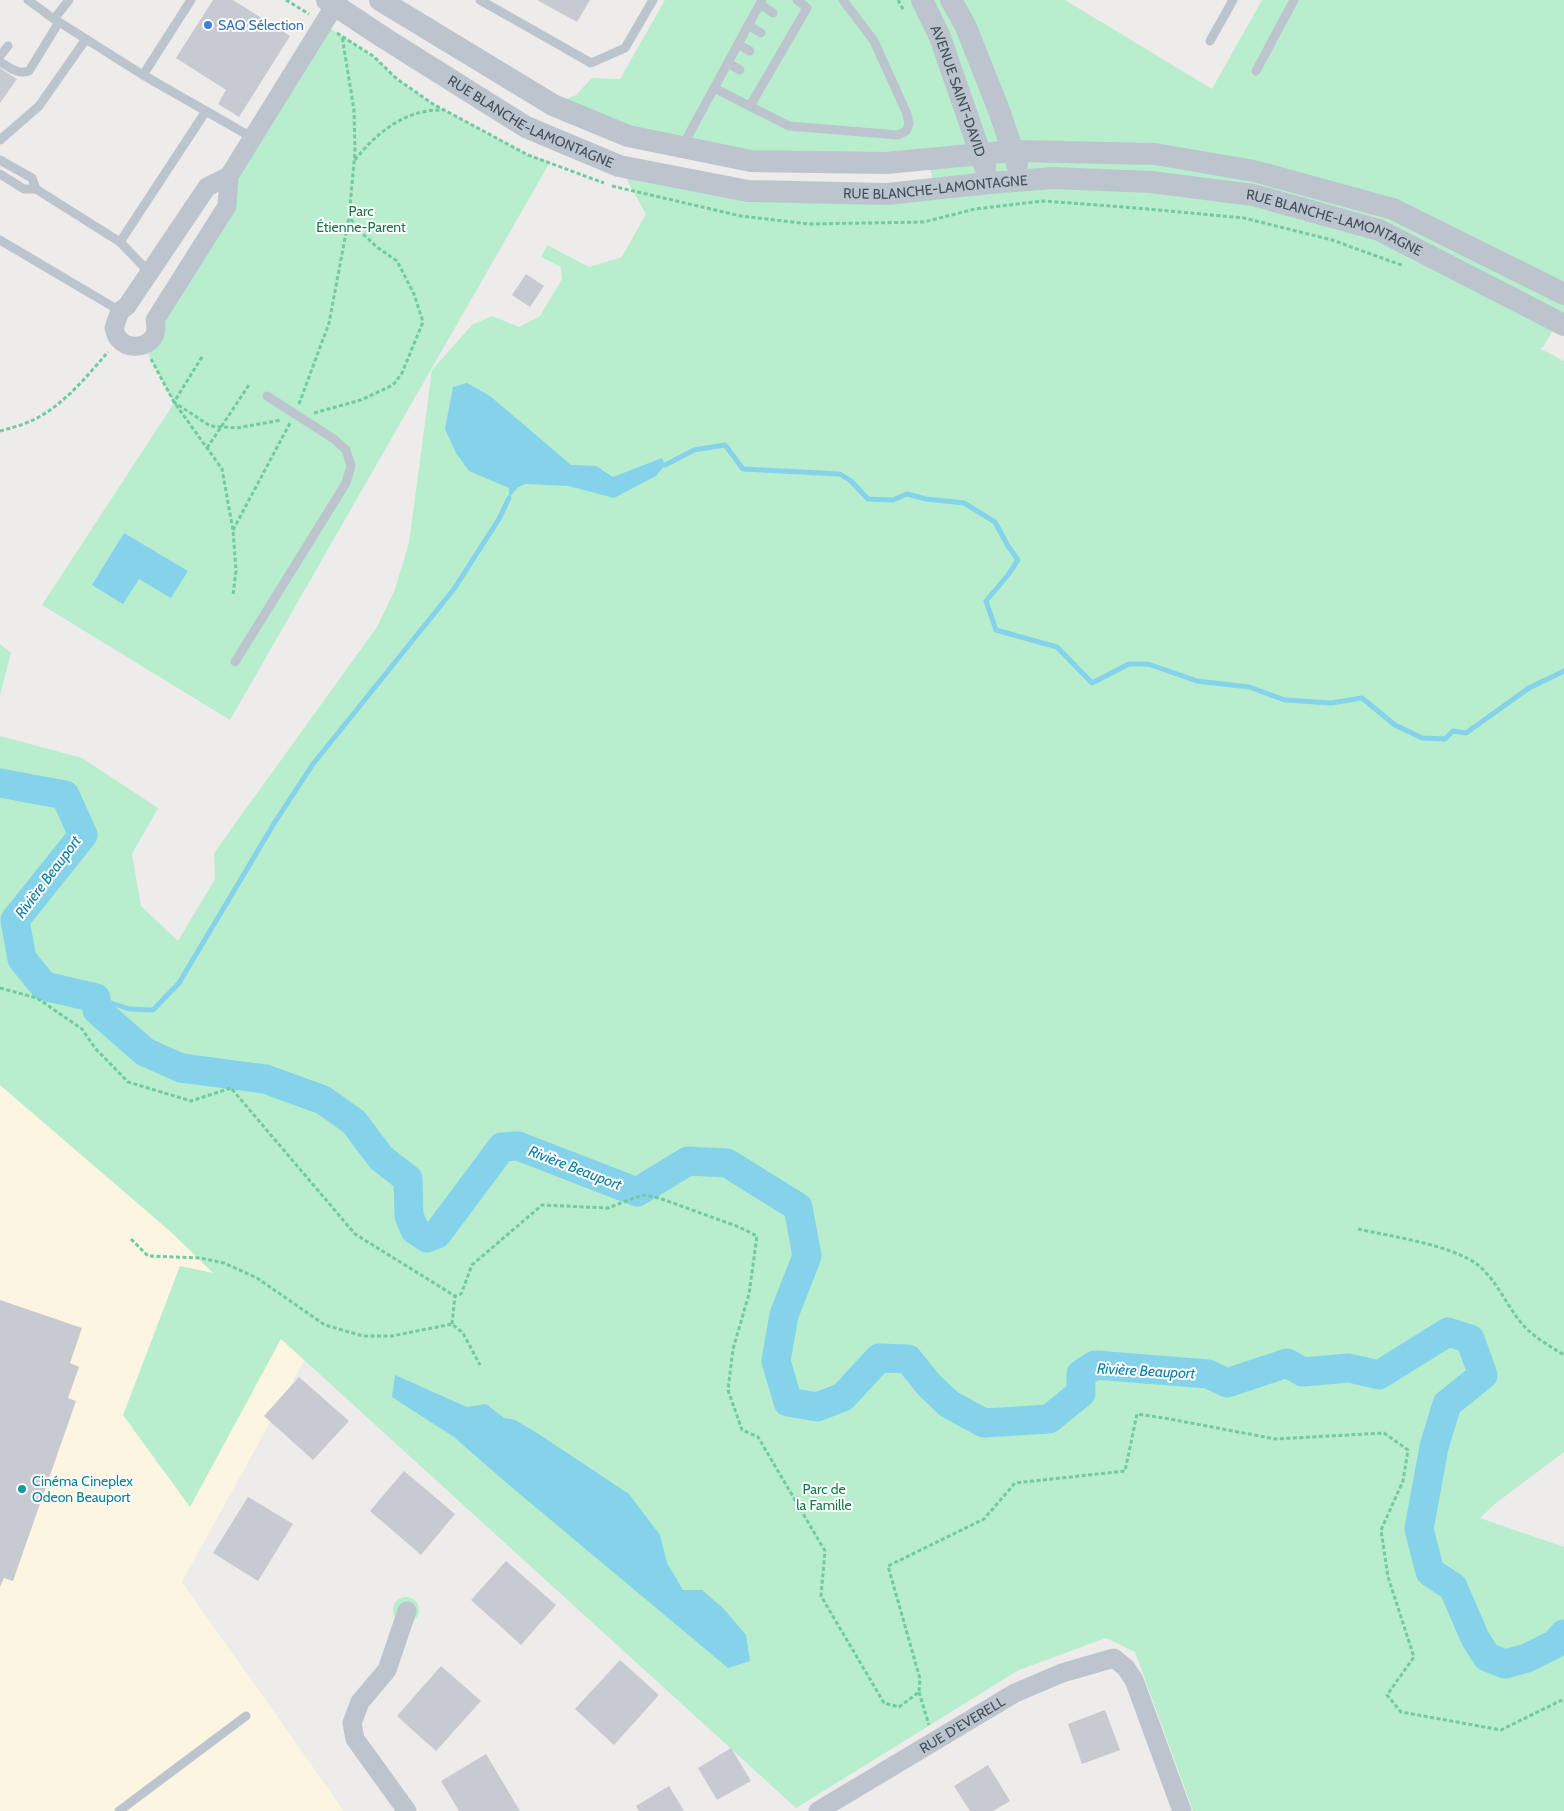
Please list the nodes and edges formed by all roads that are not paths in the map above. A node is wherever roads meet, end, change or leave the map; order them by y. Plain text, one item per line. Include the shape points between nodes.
1 (28, 0) edge
2 (69, 0) edge
3 (190, 0) edge
4 (380, 0) edge
5 (480, 0) edge
6 (653, 0) edge
7 (797, 0) edge
8 (843, 0) edge
9 (922, 0) edge
10 (951, 0) edge
11 (1233, 0) edge
12 (1294, 0) edge
13 (333, 2) edge
14 (761, 2) edge
15 (773, 13) dead end
16 (56, 20) junction
17 (748, 25) junction
18 (761, 33) dead end
19 (86, 40) junction
20 (1210, 41) dead end
21 (738, 44) junction
22 (8, 46) dead end
23 (750, 51) dead end
24 (0, 56) edge
25 (0, 62) edge
26 (728, 63) junction
27 (740, 70) dead end
28 (1256, 71) dead end
29 (143, 76) junction
30 (714, 88) junction
31 (750, 106) junction
32 (206, 111) junction
33 (253, 138) junction
34 (0, 140) edge
35 (682, 147) junction
36 (1013, 151) junction
37 (981, 154) junction
38 (0, 160) edge
39 (0, 174) edge
40 (229, 176) junction
41 (1021, 180) junction
42 (989, 183) junction
43 (36, 188) junction
44 (0, 240) edge
45 (120, 242) junction
46 (150, 273) junction
47 (1564, 294) edge
48 (120, 311) junction
49 (1564, 324) edge
50 (267, 396) dead end
51 (235, 662) dead end
52 (407, 1611) dead end
53 (246, 1716) dead end
54 (119, 1811) edge
55 (406, 1811) edge
56 (818, 1811) edge
57 (1182, 1811) edge

1 - 16 lane
2 - 16 lane
3 - 29 lane
4 - 35 street, RUE BLANCHE-LAMONTAGNE via 553,105 628,136
5 - 6 lane via 591,63 625,48
7 - 31 lane via 807,8 759,82
8 - 31 lane via 874,41 907,114 909,124 906,131 898,134 789,126
9 - 37 street, AVENUE SAINT-DAVID via 940,36
10 - 36 street, AVENUE SAINT-DAVID via 966,27
11 - 20 lane
12 - 28 lane
13 - 33 street
13 - 42 street, RUE BLANCHE-LAMONTAGNE via 526,127 618,166 748,191 887,194
14 - 15 lane
14 - 17 lane
16 - 19 lane
16 - 25 lane via 29,71 16,72
17 - 18 lane
17 - 21 lane
19 - 29 lane
19 - 34 lane via 39,106
21 - 23 lane
21 - 26 lane
22 - 24 lane
26 - 27 lane
26 - 30 lane
29 - 32 lane
30 - 31 lane
30 - 35 lane
32 - 33 lane
32 - 45 lane
33 - 40 street
35 - 37 street, RUE BLANCHE-LAMONTAGNE via 751,161 886,163
36 - 37 street, RUE BLANCHE-LAMONTAGNE
36 - 41 street, AVENUE SAINT-DAVID
36 - 47 street, RUE BLANCHE-LAMONTAGNE via 1155,154 1254,172 1393,209
37 - 42 street, AVENUE SAINT-DAVID
38 - 43 lane via 32,178
39 - 43 lane via 24,189
40 - 46 street via 207,187
40 - 48 street via 227,206 155,320 153,337 144,346 130,347 118,339 114,328
41 - 42 street, RUE BLANCHE-LAMONTAGNE
41 - 49 street, RUE BLANCHE-LAMONTAGNE via 1151,182 1253,196 1379,230
43 - 45 lane
44 - 48 lane
45 - 46 lane
46 - 48 street
50 - 51 lane via 334,439 346,450 351,466 346,483
52 - 55 street via 387,1670 360,1702 352,1722 355,1739
53 - 54 lane
56 - 57 street, RUE D'EVERELL via 1015,1692 1114,1658 1134,1680

